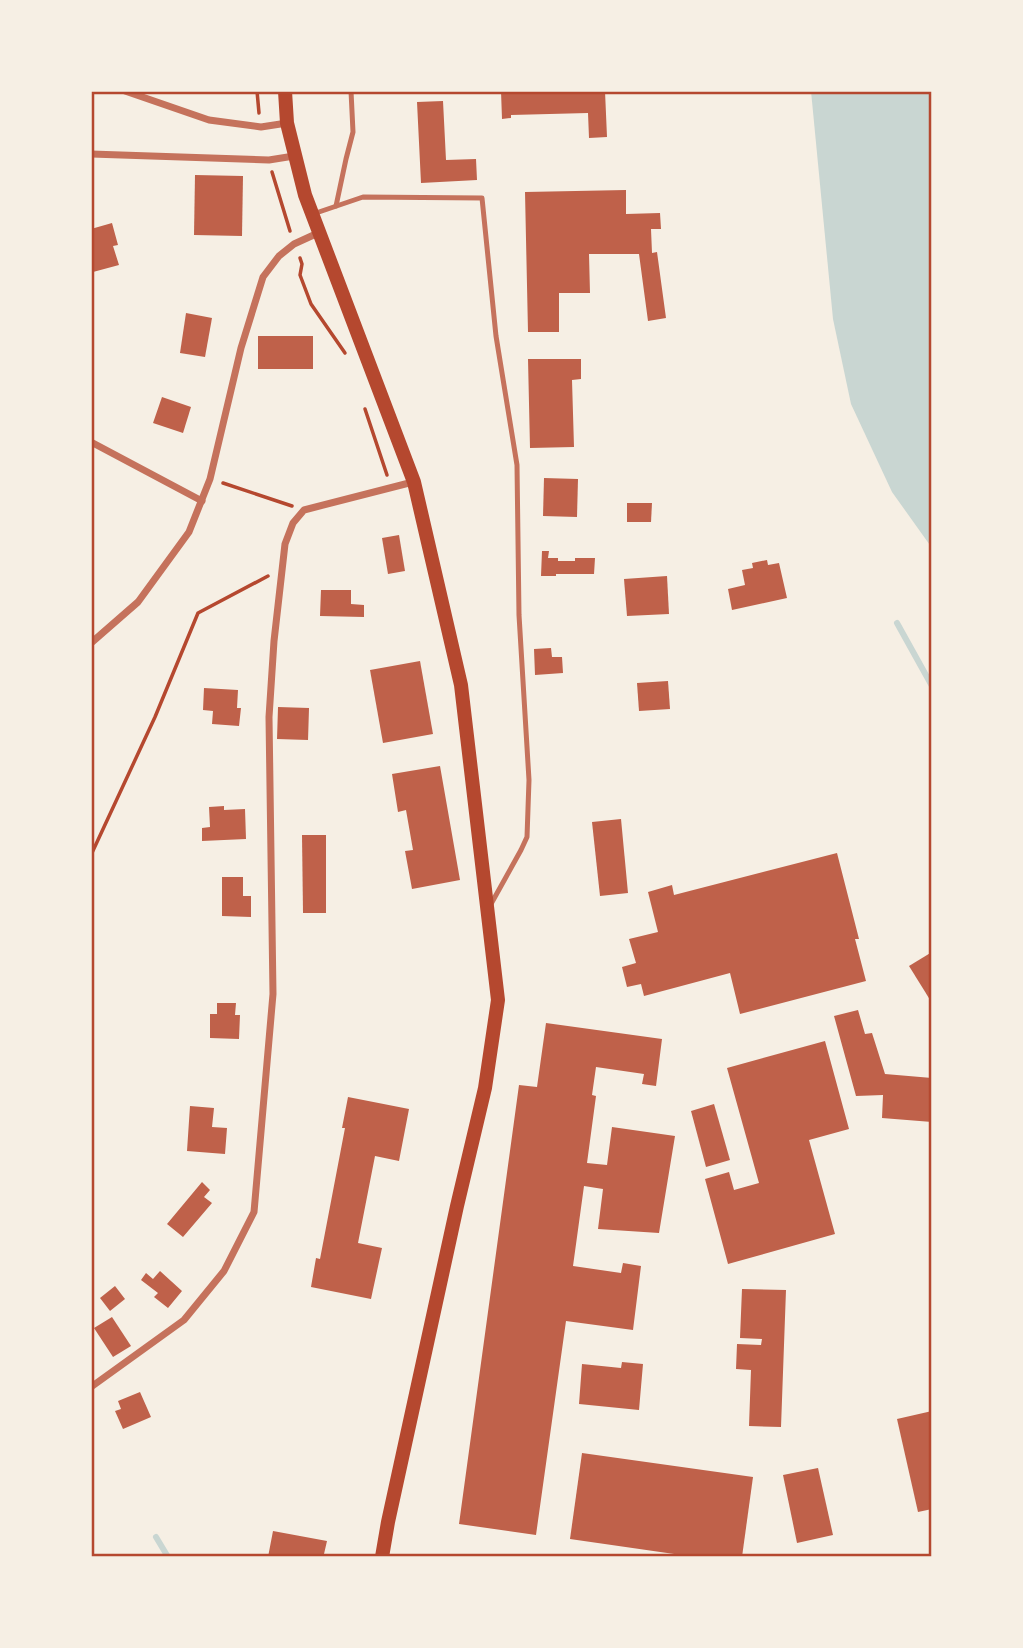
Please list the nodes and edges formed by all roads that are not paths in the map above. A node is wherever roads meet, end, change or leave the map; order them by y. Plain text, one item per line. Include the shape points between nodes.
1 (125, 91) edge
2 (285, 91) edge
3 (351, 91) edge
4 (287, 123) junction
5 (91, 154) edge
6 (294, 156) junction
7 (337, 206) junction
8 (312, 215) junction
9 (318, 233) junction
10 (91, 442) edge
11 (414, 482) junction
12 (202, 501) junction
13 (91, 643) edge
14 (487, 910) junction
15 (91, 1387) edge
16 (382, 1557) edge

1 - 4 street via 209,120 261,127
2 - 4 main road
3 - 7 lane via 354,132
4 - 6 main road
5 - 6 street via 269,160
6 - 8 main road
7 - 8 lane
7 - 14 lane via 363,197 482,198 496,336 517,465 519,615 529,780 527,837
8 - 9 main road
9 - 11 main road
9 - 12 street via 294,244 263,277
10 - 12 street
11 - 14 main road via 461,685
11 - 15 street via 304,510 285,544 269,717 273,994 254,1212 224,1271 184,1320
12 - 13 street via 189,532 138,602
14 - 16 main road via 498,1000 485,1088

